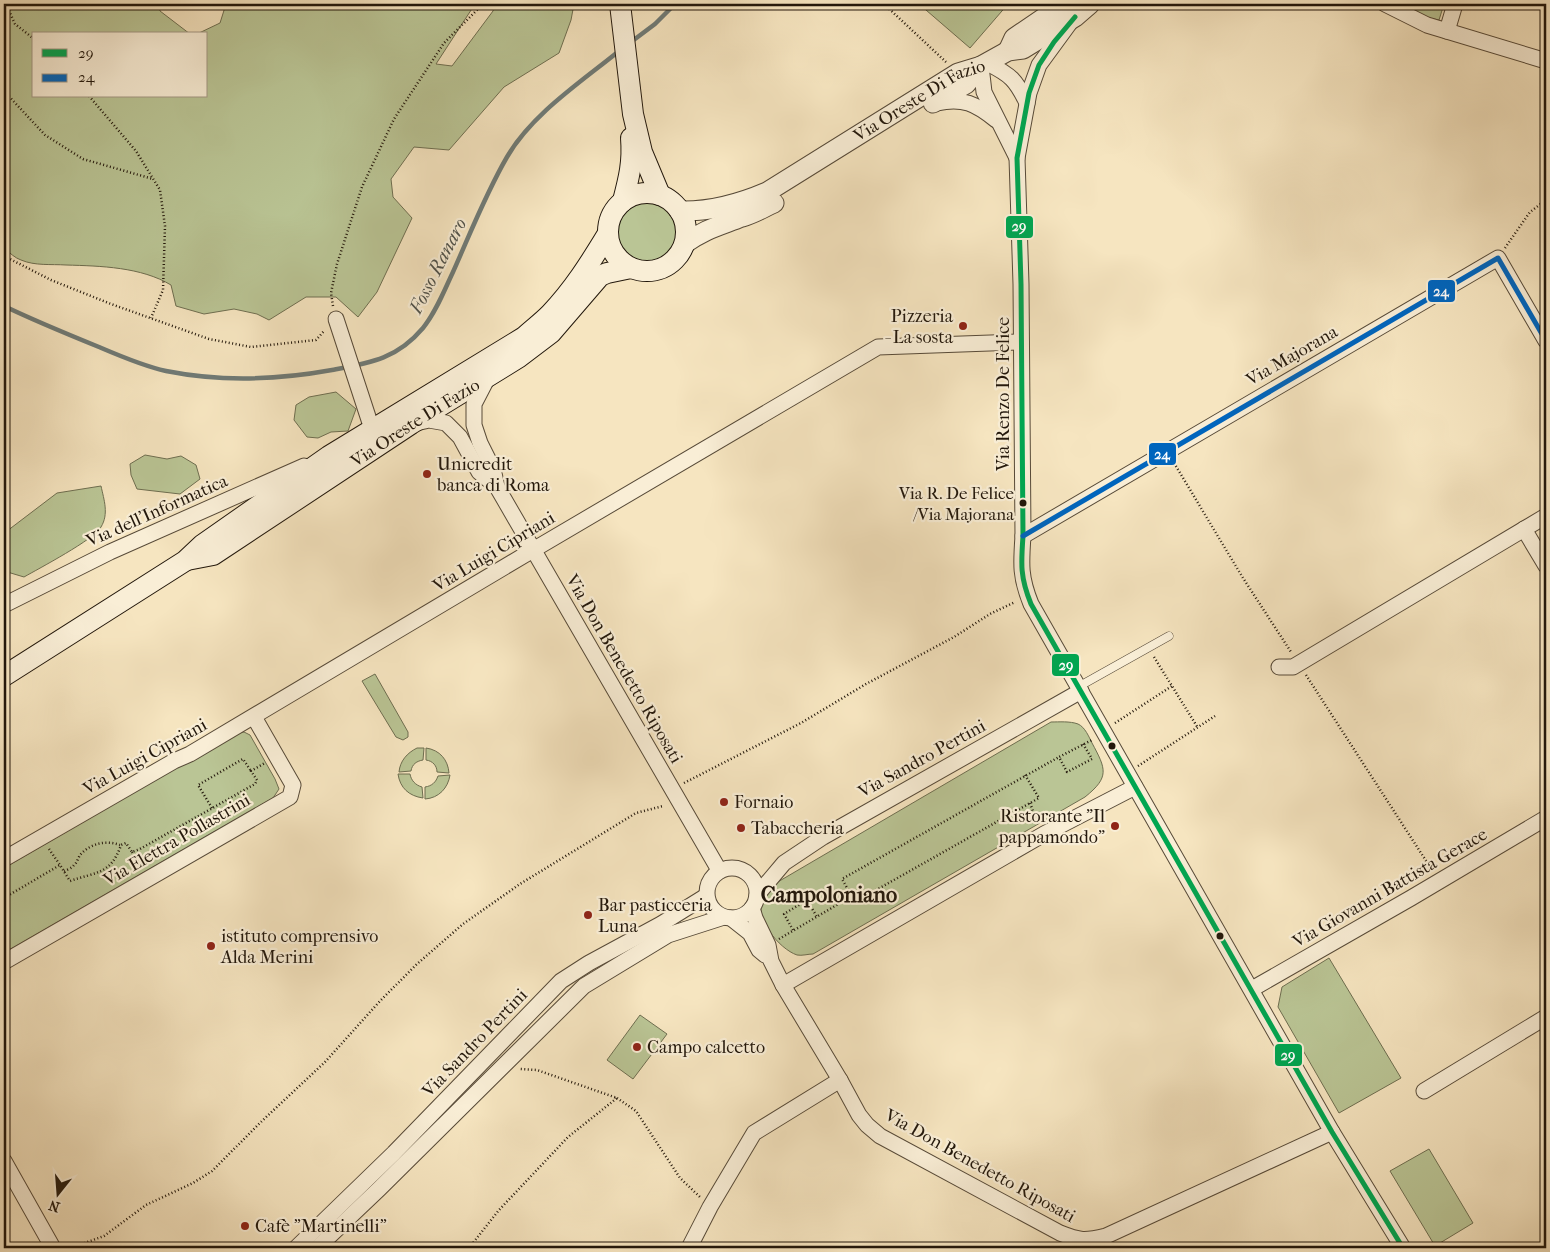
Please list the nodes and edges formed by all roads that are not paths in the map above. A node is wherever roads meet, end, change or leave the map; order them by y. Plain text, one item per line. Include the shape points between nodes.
1 (1090, 4) edge
2 (1385, 4) edge
3 (1455, 4) edge
4 (620, 7) edge
5 (1069, 10) edge
6 (1447, 31) junction
7 (1546, 60) edge
8 (984, 65) junction
9 (1027, 104) junction
10 (928, 105) junction
11 (633, 114) junction
12 (998, 122) junction
13 (1017, 158) junction
14 (660, 195) junction
15 (623, 201) junction
16 (679, 211) junction
17 (607, 235) junction
18 (684, 244) junction
19 (631, 268) junction
20 (336, 319) road end
21 (1546, 341) edge
22 (1021, 342) junction
23 (488, 377) junction
24 (411, 424) junction
25 (372, 429) junction
26 (329, 456) junction
27 (497, 486) junction
28 (1546, 516) edge
29 (1524, 529) junction
30 (1023, 536) junction
31 (533, 550) junction
32 (185, 561) junction
33 (1546, 566) edge
34 (4, 605) edge
35 (1170, 636) dead end
36 (1279, 667) dead end
37 (4, 676) edge
38 (1079, 689) junction
39 (254, 717) junction
40 (1135, 787) junction
41 (1546, 818) edge
42 (4, 859) edge
43 (784, 863) junction
44 (719, 870) junction
45 (748, 873) junction
46 (706, 896) junction
47 (755, 902) junction
48 (728, 918) junction
49 (771, 961) junction
50 (4, 962) edge
51 (783, 985) junction
52 (1252, 990) junction
53 (1546, 1017) edge
54 (840, 1080) junction
55 (1424, 1091) dead end
56 (1332, 1132) junction
57 (4, 1161) edge
58 (53, 1248) edge
59 (296, 1248) edge
60 (317, 1248) edge
61 (689, 1248) edge
62 (1402, 1248) edge

1 - 5 street
2 - 6 street
3 - 6 street
4 - 11 main road
5 - 8 street via 1014,38 1008,51
5 - 9 street via 1039,65
6 - 7 street
8 - 9 street via 1006,73 1019,85
8 - 10 street, Via Oreste Di Fazio via 966,84
8 - 12 street via 984,92
8 - 16 street, Via Oreste Di Fazio via 958,73 767,192 745,202 710,210
9 - 13 street
10 - 12 street via 950,100 970,102
10 - 18 street, Via Oreste Di Fazio via 774,203 714,226
11 - 14 main road via 642,152
11 - 15 main road via 631,171
12 - 13 street
13 - 22 street, Via Renzo De Felice
14 - 15 main road via 637,194
14 - 16 main road
15 - 17 main road via 611,216
16 - 18 main road via 686,226
17 - 19 main road via 614,255
17 - 25 main road, Via Oreste Di Fazio via 564,298 524,337
18 - 19 main road via 678,256 662,269 641,271
19 - 23 main road, Via Oreste Di Fazio via 600,276 551,333
20 - 25 street
21 - 30 street, Via Majorana via 1498,258
22 - 30 street, Via Renzo De Felice
22 - 31 street, Via Luigi Cipriani via 878,347
23 - 24 main road, Via Oreste Di Fazio
23 - 27 street via 474,404 474,425
24 - 27 street via 429,420 446,423 460,437 480,472
24 - 32 main road, Via Oreste Di Fazio via 213,555
25 - 26 main road, Via Oreste Di Fazio
26 - 32 main road, Via Oreste Di Fazio via 202,545
26 - 34 street, Via dell'Informatica via 110,552
27 - 31 street, Via Don Benedetto Riposati
28 - 29 street
29 - 33 street
29 - 36 street via 1293,667
30 - 38 street, Via Renzo De Felice via 1021,573 1028,596
31 - 39 street, Via Luigi Cipriani
31 - 44 street, Via Don Benedetto Riposati
32 - 37 main road, Via Oreste Di Fazio
35 - 38 lane
38 - 40 street, Via Renzo De Felice
38 - 43 street, Via Sandro Pertini via 823,837
39 - 42 street, Via Luigi Cipriani
39 - 50 street, Via Elettra Pollastrini via 293,785 290,797
40 - 51 street via 1044,834
40 - 52 street, Via Renzo De Felice
41 - 52 street, Via Giovanni Battista Gerace
43 - 45 street, Via Sandro Pertini
43 - 47 street, Via Sandro Pertini
44 - 45 street via 734,867
44 - 46 street via 709,881
45 - 47 street via 757,887
46 - 48 street via 712,909
46 - 59 street, Via Sandro Pertini via 562,981
47 - 48 street via 746,914
47 - 49 street, Via Don Benedetto Riposati via 755,918 768,945
48 - 49 street, Via Don Benedetto Riposati via 750,933 759,950
48 - 60 street, Via Sandro Pertini via 668,935 584,986
49 - 51 street, Via Don Benedetto Riposati
51 - 54 street, Via Don Benedetto Riposati
52 - 56 street, Via Renzo De Felice
53 - 55 street
54 - 56 street, Via Don Benedetto Riposati via 866,1125 880,1136 1076,1240 1090,1240 1113,1233
54 - 61 street via 754,1133
56 - 62 street, Via Renzo De Felice
57 - 58 street

